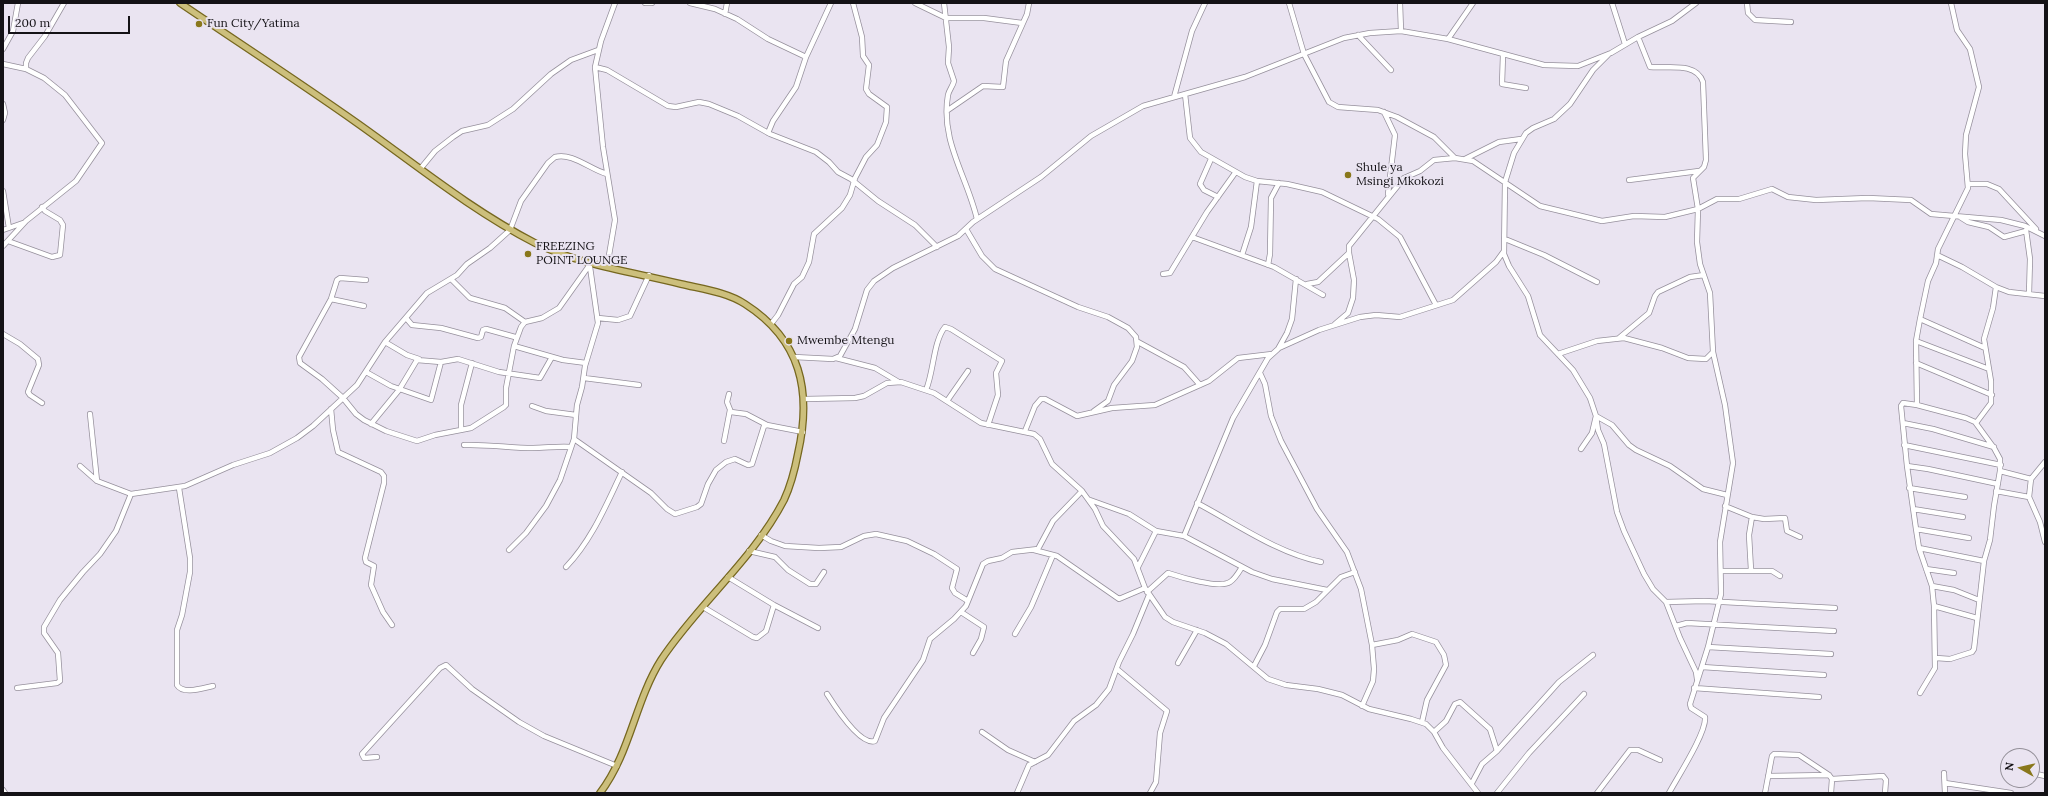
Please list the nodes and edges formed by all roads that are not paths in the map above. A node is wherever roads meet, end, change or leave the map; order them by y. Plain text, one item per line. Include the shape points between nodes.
1 (18, 3) edge
2 (64, 3) edge
3 (180, 3) edge
4 (615, 3) edge
5 (645, 3) edge
6 (652, 3) edge
7 (690, 3) edge
8 (727, 3) edge
9 (831, 3) edge
10 (853, 3) edge
11 (916, 3) edge
12 (944, 3) edge
13 (1030, 3) edge
14 (1205, 3) edge
15 (1289, 3) edge
16 (1400, 3) edge
17 (1473, 3) edge
18 (1612, 3) edge
19 (1747, 3) edge
20 (1951, 3) edge
21 (1694, 4) edge
22 (725, 14) junction
23 (946, 18) junction
24 (1791, 22) dead end
25 (1022, 23) junction
26 (1401, 31) junction
27 (1358, 35) junction
28 (1638, 37) junction
29 (1448, 39) junction
30 (1625, 44) junction
31 (3, 49) edge
32 (598, 50) junction
33 (1611, 53) junction
34 (1304, 54) junction
35 (1503, 55) junction
36 (806, 57) junction
37 (3, 64) edge
38 (595, 67) junction
39 (26, 69) junction
40 (1391, 70) dead end
41 (1526, 88) dead end
42 (1184, 94) junction
43 (1174, 97) junction
44 (3, 104) edge
45 (948, 110) junction
46 (1384, 112) junction
47 (3, 120) edge
48 (768, 133) junction
49 (1521, 139) junction
50 (1455, 158) junction
51 (1464, 158) junction
52 (1211, 159) junction
53 (421, 168) junction
54 (1699, 171) junction
55 (1235, 173) junction
56 (607, 174) junction
57 (1629, 180) dead end
58 (1257, 181) junction
59 (854, 182) junction
60 (1505, 182) junction
61 (1278, 183) junction
62 (1968, 184) junction
63 (3, 191) edge
64 (1388, 196) junction
65 (1218, 197) junction
66 (42, 207) junction
67 (1698, 209) junction
68 (1372, 215) junction
69 (1957, 216) junction
70 (977, 219) junction
71 (26, 221) junction
72 (9, 228) junction
73 (966, 229) junction
74 (2026, 229) junction
75 (3, 230) edge
76 (510, 230) junction
77 (2038, 231) junction
78 (2045, 236) edge
79 (1192, 237) junction
80 (1505, 239) junction
81 (8, 241) junction
82 (3, 246) edge
83 (937, 247) junction
84 (1504, 251) junction
85 (1349, 254) junction
86 (1242, 255) junction
87 (1937, 255) junction
88 (591, 265) junction
89 (1268, 265) junction
90 (607, 267) junction
91 (1163, 274) dead end
92 (1704, 275) junction
93 (649, 276) junction
94 (451, 279) junction
95 (1296, 279) junction
96 (366, 280) dead end
97 (1597, 282) dead end
98 (1307, 284) junction
99 (1996, 287) junction
100 (1323, 294) dead end
101 (2030, 294) junction
102 (2045, 296) edge
103 (331, 299) junction
104 (1436, 305) junction
105 (364, 306) dead end
106 (406, 318) junction
107 (598, 318) junction
108 (1920, 319) junction
109 (525, 322) junction
110 (771, 324) junction
111 (1331, 327) junction
112 (3, 334) edge
113 (516, 337) junction
114 (1619, 338) junction
115 (1916, 341) junction
116 (385, 342) junction
117 (1138, 342) junction
118 (514, 346) junction
119 (1985, 348) junction
120 (1278, 349) junction
121 (1713, 352) junction
122 (1272, 354) junction
123 (1558, 354) junction
124 (552, 357) junction
125 (794, 357) junction
126 (836, 358) junction
127 (419, 359) junction
128 (441, 362) junction
129 (472, 363) junction
130 (586, 363) junction
131 (1916, 363) junction
132 (1989, 369) junction
133 (968, 371) dead end
134 (366, 372) junction
135 (508, 373) junction
136 (1260, 373) junction
137 (584, 378) junction
138 (898, 381) junction
139 (639, 385) dead end
140 (1200, 386) junction
141 (399, 390) junction
142 (926, 390) junction
143 (729, 394) dead end
144 (1992, 395) junction
145 (343, 398) junction
146 (804, 399) junction
147 (947, 400) junction
148 (42, 403) dead end
149 (1917, 405) junction
150 (532, 406) dead end
151 (332, 409) junction
152 (730, 410) junction
153 (1094, 411) junction
154 (90, 414) dead end
155 (576, 415) junction
156 (1596, 416) junction
157 (1903, 423) junction
158 (1976, 423) junction
159 (371, 424) junction
160 (767, 425) junction
161 (988, 425) junction
162 (461, 430) junction
163 (1025, 431) junction
164 (803, 432) junction
165 (574, 439) junction
166 (724, 441) dead end
167 (464, 445) dead end
168 (1904, 445) junction
169 (571, 446) junction
170 (1994, 448) junction
171 (1581, 449) dead end
172 (2045, 462) edge
173 (80, 466) dead end
174 (1907, 466) junction
175 (2000, 468) junction
176 (622, 472) junction
177 (2031, 479) junction
178 (97, 482) junction
179 (1998, 484) junction
180 (179, 488) junction
181 (1909, 488) junction
182 (1082, 491) junction
183 (1996, 491) junction
184 (131, 494) junction
185 (1727, 495) junction
186 (1966, 497) dead end
187 (2029, 498) junction
188 (1088, 499) junction
189 (1197, 503) junction
190 (1725, 506) junction
191 (1913, 509) junction
192 (1752, 517) junction
193 (1963, 517) dead end
194 (1916, 529) junction
195 (2044, 530) edge
196 (1156, 531) junction
197 (761, 535) junction
198 (1184, 536) junction
199 (1800, 536) dead end
200 (1968, 538) dead end
201 (2045, 542) edge
202 (1919, 548) junction
203 (509, 550) dead end
204 (1034, 550) junction
205 (749, 551) junction
206 (1053, 555) junction
207 (1984, 561) junction
208 (1321, 562) dead end
209 (566, 567) dead end
210 (1138, 567) junction
211 (1242, 567) junction
212 (1926, 569) junction
213 (1751, 570) junction
214 (1721, 571) junction
215 (824, 572) dead end
216 (1355, 572) junction
217 (1954, 573) dead end
218 (1780, 576) dead end
219 (728, 577) junction
220 (1932, 586) junction
221 (1327, 590) junction
222 (1147, 592) junction
223 (1979, 600) junction
224 (968, 601) junction
225 (1666, 602) junction
226 (1719, 602) junction
227 (774, 605) junction
228 (1934, 606) junction
229 (703, 607) junction
230 (1834, 608) dead end
231 (961, 612) junction
232 (1977, 618) junction
233 (1714, 624) junction
234 (392, 625) dead end
235 (1676, 626) junction
236 (818, 628) dead end
237 (1197, 630) junction
238 (1834, 631) dead end
239 (1015, 634) dead end
240 (1372, 645) junction
241 (1708, 646) junction
242 (973, 653) dead end
243 (1831, 654) dead end
244 (1593, 655) dead end
245 (1936, 658) junction
246 (1178, 662) dead end
247 (1254, 666) junction
248 (1702, 667) junction
249 (1117, 669) junction
250 (1824, 675) dead end
251 (1697, 680) junction
252 (213, 686) dead end
253 (17, 688) dead end
254 (1694, 688) junction
255 (1920, 693) dead end
256 (827, 694) dead end
257 (1584, 694) dead end
258 (1819, 697) dead end
259 (1362, 706) junction
260 (1422, 722) junction
261 (982, 732) dead end
262 (1434, 732) junction
263 (1497, 751) junction
264 (377, 756) dead end
265 (1660, 760) dead end
266 (1035, 762) junction
267 (617, 766) junction
268 (1944, 773) dead end
269 (1768, 776) junction
270 (1830, 777) junction
271 (1472, 783) junction
272 (1945, 783) junction
273 (3, 790) edge
274 (5, 793) edge
275 (600, 793) edge
276 (1016, 793) edge
277 (1150, 793) edge
278 (1478, 793) edge
279 (1497, 793) edge
280 (1597, 793) edge
281 (1669, 793) edge
282 (1765, 793) edge
283 (1831, 793) edge
284 (1885, 793) edge
285 (1945, 793) edge
286 (2011, 793) edge

1 - 31 street via 13,31
2 - 39 street via 45,36 28,58
3 - 53 main road
4 - 32 street
5 - 6 street
7 - 22 street via 710,7
8 - 22 street
9 - 36 street
10 - 59 street via 864,56 869,65 866,89 885,105 887,112 877,145 866,157
11 - 23 street
12 - 23 street
13 - 25 street
14 - 43 street via 1192,32
15 - 34 street
16 - 26 street
17 - 29 street
18 - 30 street
19 - 24 street via 1748,14 1755,20
20 - 62 street via 1957,30 1970,49 1979,82 1966,135
21 - 28 street via 1672,21
22 - 36 street
23 - 25 street via 984,18
23 - 45 street via 948,64 954,79 949,93
25 - 45 street via 1006,61 1003,86 983,86
26 - 27 street
26 - 29 street
27 - 34 street
27 - 40 street
28 - 30 street
28 - 54 street via 1650,66 1672,66 1694,71 1702,78 1707,151 1705,166
29 - 35 street
30 - 33 street
32 - 38 street
32 - 53 street via 564,65 513,109 488,125 462,131 453,136
33 - 35 street via 1578,66 1544,65
33 - 49 street via 1592,70 1576,96 1557,117 1533,128
34 - 42 street via 1245,77
34 - 46 street via 1332,104 1344,108
35 - 41 street via 1501,83
36 - 48 street via 796,87
37 - 39 street
38 - 48 street via 607,70 670,107 702,102 738,116
38 - 56 street
39 - 66 street via 44,78 65,95 102,143 76,181
42 - 43 street
42 - 52 street via 1190,138 1201,152
43 - 70 street via 1143,106 1107,126 1022,190
44 - 47 street
45 - 70 street via 949,142 970,193
46 - 50 street via 1434,137
46 - 64 street via 1395,135
48 - 59 street via 816,152 838,172
49 - 51 street via 1499,142
49 - 60 street via 1512,156
50 - 51 street
50 - 64 street via 1434,160 1420,171 1404,178
51 - 60 street
52 - 55 street
52 - 65 street via 1200,184 1204,190
53 - 76 main road
54 - 57 street
54 - 67 street via 1693,178
55 - 58 street
55 - 65 street
56 - 76 street via 566,156 555,157 521,201
56 - 90 street via 615,220
58 - 61 street
58 - 86 street via 1250,227
59 - 83 street via 878,201 915,224
59 - 110 street via 842,208 814,234 809,262 802,277 794,284
60 - 67 street via 1540,206 1602,221 1638,215 1665,217
60 - 80 street
61 - 68 street via 1322,192
61 - 89 street via 1271,201 1271,250
62 - 69 street
62 - 77 street via 1987,184 1999,189
63 - 72 street
64 - 68 street
65 - 79 street
66 - 71 street
66 - 81 street via 63,225 60,255 52,257
67 - 69 street via 1713,200 1745,197 1772,188 1788,197 1816,200 1911,200 1929,213
67 - 92 street via 1697,242
68 - 85 street via 1349,246
68 - 104 street via 1400,238
69 - 74 street via 2001,220
69 - 74 street via 1989,228 2004,237
69 - 87 street via 1944,235
70 - 73 street
71 - 72 street
71 - 81 street
72 - 75 street
73 - 83 street
73 - 117 street via 982,256 995,269 1078,307 1108,317 1128,328
74 - 77 street
74 - 101 street via 2030,258
76 - 88 main road via 539,245
76 - 94 street
77 - 78 street
79 - 86 street
79 - 91 street via 1169,274
80 - 84 street
80 - 97 street via 1544,255
81 - 82 street
83 - 126 street via 893,268 870,284 855,329 842,355
84 - 104 street via 1496,262 1459,295
84 - 123 street via 1509,266 1528,296 1540,335
85 - 98 street via 1318,282
85 - 111 street via 1354,280 1353,298 1348,313
86 - 89 street
87 - 99 street via 1956,263
87 - 108 street via 1928,281
88 - 90 main road
88 - 107 street via 594,304
88 - 109 street via 558,308 542,318
89 - 95 street
90 - 93 main road
92 - 114 street via 1693,276 1658,292 1649,313
92 - 121 street via 1710,292
93 - 107 street via 630,316 618,320
93 - 110 main road via 737,299
94 - 106 street via 427,293
94 - 109 street via 470,298 505,308
95 - 98 street
95 - 120 street via 1289,328
96 - 103 street via 338,279
98 - 100 street
99 - 101 street
99 - 119 street via 1993,308 1984,335
101 - 102 street
103 - 105 street
103 - 145 street via 299,360
104 - 111 street via 1400,317 1371,315
106 - 113 street via 412,325 441,328 478,338 486,329
106 - 116 street
107 - 130 street via 597,332
108 - 115 street
108 - 119 street
109 - 113 street
110 - 125 main road via 782,336
111 - 120 street
112 - 148 street via 38,359 39,365 28,392
113 - 118 street
114 - 121 street via 1694,359 1704,359
114 - 123 street via 1598,341
115 - 131 street
115 - 132 street
116 - 127 street
116 - 134 street
117 - 140 street via 1184,367
117 - 153 street via 1132,361 1115,383 1108,401
118 - 124 street
118 - 135 street
119 - 132 street
120 - 122 street
121 - 185 street via 1732,453 1732,470
122 - 136 street
122 - 140 street via 1238,358
123 - 156 street via 1583,384
124 - 130 street
124 - 135 street via 540,378
125 - 126 street
125 - 146 main road via 802,381
126 - 138 street via 875,368
127 - 128 street
127 - 141 street
128 - 129 street via 458,359
128 - 141 street via 432,400
129 - 135 street
129 - 162 street via 461,405
130 - 137 street
131 - 144 street
131 - 149 street
132 - 144 street
133 - 147 street
134 - 141 street
134 - 145 street via 357,386
135 - 162 street via 506,406 471,428
136 - 189 street via 1233,418
136 - 216 street via 1265,384 1273,422 1281,441 1317,509 1347,552
137 - 139 street
137 - 155 street
138 - 142 street
138 - 146 street via 884,384 856,398
140 - 153 street via 1155,405
141 - 159 street
142 - 147 street
142 - 161 street via 939,339 945,328 951,329 1002,361 996,373 998,395
143 - 152 street via 727,402
144 - 158 street via 1990,406
145 - 151 street
145 - 159 street via 356,414
146 - 164 main road
147 - 161 street via 975,420
149 - 157 street via 1902,404
149 - 158 street
150 - 155 street via 546,411
151 - 180 street via 302,434 279,448
151 - 234 street via 338,452 381,472 384,476 365,558 374,567 371,585
152 - 160 street via 748,415
152 - 166 street
153 - 163 street via 1075,416 1041,399 1035,406
154 - 178 street
155 - 165 street
156 - 171 street via 1592,431
156 - 185 street via 1612,425 1633,448 1670,466 1703,489
156 - 225 street via 1617,512 1624,531 1644,574
157 - 168 street
157 - 170 street via 1934,429
158 - 170 street
159 - 162 street via 401,437 418,441
160 - 164 street
160 - 176 street via 763,428 752,464 748,465 735,459 719,467 708,484 701,504 683,513 670,512 651,493
161 - 163 street
163 - 182 street via 1040,439 1052,464
164 - 197 main road via 790,486
165 - 169 street
165 - 176 street
167 - 169 street via 488,444 532,448
168 - 174 street
168 - 175 street
169 - 203 street via 560,480 546,506 526,533
170 - 175 street via 1999,456
172 - 177 street
173 - 178 street
174 - 179 street
174 - 181 street
175 - 177 street
175 - 179 street
176 - 209 street via 589,538
177 - 187 street
178 - 184 street
179 - 183 street
180 - 184 street
180 - 252 street via 190,572 177,630 177,685 182,690
181 - 186 street
181 - 191 street
182 - 188 street
182 - 204 street via 1057,516 1041,546
183 - 187 street
183 - 207 street via 1990,540
184 - 253 street via 116,531 100,554 60,600 44,627 44,633 58,653 60,681
185 - 190 street
187 - 195 street
188 - 196 street via 1126,513
188 - 210 street via 1103,526 1132,556
189 - 198 street
189 - 208 street via 1285,552
190 - 192 street
190 - 214 street via 1720,542
191 - 193 street
191 - 194 street
192 - 199 street via 1785,518 1787,531
192 - 213 street
194 - 200 street
194 - 202 street
195 - 201 street
196 - 198 street
196 - 210 street
197 - 205 main road
197 - 224 street via 771,542 785,546 819,548 841,546 874,534 907,540 956,569 952,588 955,594
198 - 211 street
202 - 207 street
202 - 212 street
204 - 206 street
204 - 224 street via 1016,551 1000,559 986,562 981,567
205 - 215 street via 775,557 788,570 811,584 816,584
205 - 219 main road
206 - 222 street via 1116,598 1123,599
206 - 239 street via 1031,607
207 - 223 street
210 - 222 street
211 - 221 street via 1272,579
211 - 222 street via 1232,580 1225,584 1185,579 1168,573
212 - 217 street
212 - 220 street
213 - 214 street
213 - 218 street via 1773,571
214 - 226 street
216 - 221 street via 1341,577
216 - 240 street via 1364,600
219 - 227 street
219 - 229 main road
220 - 223 street via 1954,590
220 - 228 street
221 - 247 street via 1316,602 1304,609 1285,609 1277,612
222 - 237 street via 1161,613 1170,620
222 - 249 street
223 - 232 street
224 - 231 street
225 - 226 street
225 - 235 street
226 - 230 street
226 - 233 street
227 - 229 street via 766,631 757,638
227 - 236 street
228 - 232 street
228 - 245 street via 1933,634
229 - 267 main road via 657,666
231 - 242 street via 984,627
231 - 256 street via 930,639 923,660 884,718 875,741 869,741 855,731 844,720
232 - 245 street via 1972,652 1950,659
233 - 235 street via 1687,623
233 - 238 street
233 - 241 street
235 - 251 street
237 - 246 street
237 - 247 street via 1226,644
240 - 259 street via 1374,674
240 - 260 street via 1398,640 1409,634 1436,642 1441,649 1446,665 1427,700
241 - 243 street
241 - 248 street
244 - 263 street via 1559,682
245 - 255 street via 1934,671
247 - 259 street via 1265,677 1280,683 1325,690 1342,695
248 - 250 street
248 - 251 street
249 - 266 street via 1106,694 1074,721 1048,756
249 - 277 street via 1167,711 1160,734 1156,782
251 - 254 street
254 - 258 street
254 - 281 street via 1691,708 1704,716 1705,722
257 - 279 street via 1529,752
259 - 260 street
260 - 262 street
261 - 266 street via 1008,750
262 - 263 street via 1446,721 1455,704 1460,702 1490,729
262 - 271 street via 1446,753
263 - 271 street via 1477,770
264 - 267 street via 364,758 362,754 440,668 446,665 472,689 519,722 544,736
265 - 280 street via 1638,750 1630,750
266 - 276 street via 1026,768
267 - 275 main road
268 - 272 street
269 - 270 street
269 - 270 street via 1774,754 1802,756
269 - 282 street
270 - 283 street
270 - 284 street via 1883,776 1886,780
271 - 278 street
272 - 285 street
272 - 286 street
273 - 274 street

